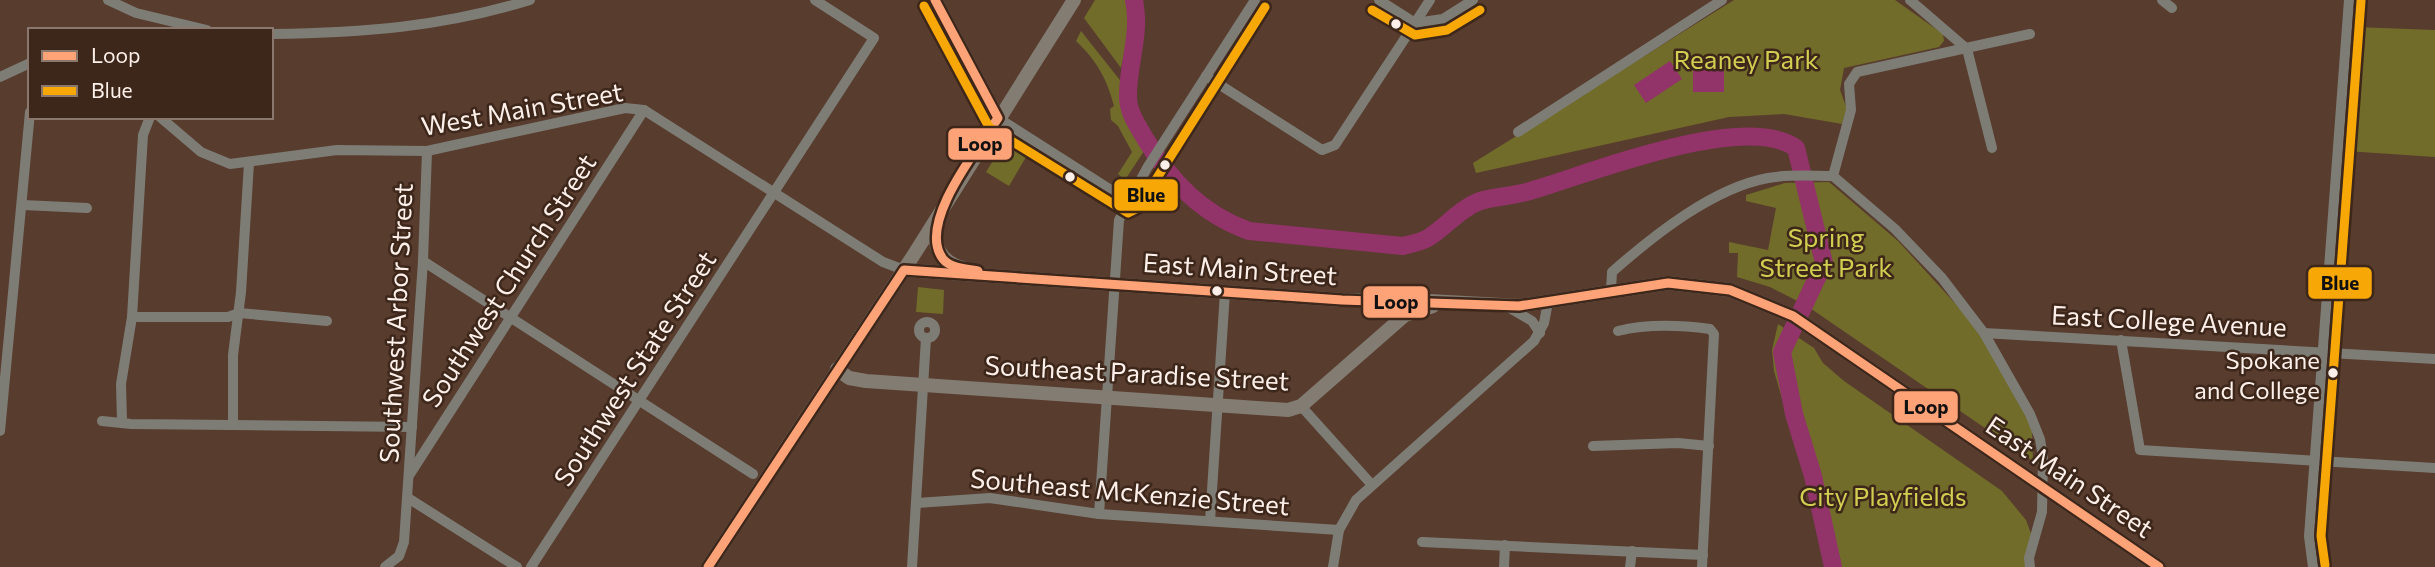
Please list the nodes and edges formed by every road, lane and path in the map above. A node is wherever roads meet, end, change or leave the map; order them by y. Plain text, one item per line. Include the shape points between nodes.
1 (108, 0) edge
2 (530, 0) edge
3 (815, 0) edge
4 (935, 0) edge
5 (1074, 0) edge
6 (1255, 0) edge
7 (1379, 0) edge
8 (1430, 0) edge
9 (1473, 0) edge
10 (1722, 0) edge
11 (1910, 0) edge
12 (2162, 0) edge
13 (2349, 0) edge
14 (2172, 8) dead end
15 (1415, 23) junction
16 (199, 28) edge
17 (273, 34) edge
18 (2030, 34) dead end
19 (1967, 48) junction
20 (28, 64) edge
21 (1206, 76) junction
22 (0, 77) edge
23 (644, 110) junction
24 (998, 118) junction
25 (29, 119) edge
26 (149, 119) edge
27 (162, 119) edge
28 (1518, 132) dead end
29 (1992, 148) dead end
30 (427, 151) junction
31 (249, 163) junction
32 (1833, 176) junction
33 (774, 193) junction
34 (1128, 201) junction
35 (23, 205) junction
36 (943, 205) junction
37 (88, 208) dead end
38 (423, 261) junction
39 (904, 270) junction
40 (994, 274) junction
41 (1114, 284) junction
42 (1611, 290) junction
43 (1225, 292) junction
44 (1367, 299) junction
45 (1548, 302) junction
46 (1445, 304) junction
47 (1506, 306) junction
48 (239, 313) junction
49 (132, 317) junction
50 (512, 317) junction
51 (327, 321) dead end
52 (1395, 323) junction
53 (1618, 331) dead end
54 (1540, 333) junction
55 (1984, 333) junction
56 (926, 338) dead end
57 (2121, 340) junction
58 (2323, 352) junction
59 (2435, 359) edge
60 (837, 369) junction
61 (923, 384) junction
62 (1107, 398) junction
63 (641, 401) junction
64 (1218, 406) junction
65 (1301, 406) junction
66 (102, 421) dead end
67 (122, 421) junction
68 (233, 425) junction
69 (1, 426) edge
70 (412, 427) junction
71 (1593, 446) dead end
72 (1709, 446) junction
73 (2315, 461) junction
74 (2435, 468) edge
75 (410, 474) junction
76 (753, 474) dead end
77 (1372, 485) junction
78 (408, 498) junction
79 (917, 503) junction
80 (1099, 514) junction
81 (1210, 521) junction
82 (1339, 530) junction
83 (1422, 542) dead end
84 (1505, 545) junction
85 (1632, 551) junction
86 (1703, 555) junction
87 (385, 567) edge
88 (517, 567) edge
89 (531, 567) edge
90 (708, 567) edge
91 (912, 567) edge
92 (1332, 567) edge
93 (1504, 567) edge
94 (1630, 567) edge
95 (1702, 567) edge
96 (2030, 567) edge
97 (2159, 567) edge
98 (2313, 567) edge

1 - 16 street via 136,13
2 - 17 street via 473,17 406,29
3 - 33 street, Southwest State Street via 874,38
4 - 24 main road
5 - 24 main road
6 - 21 street
7 - 15 street
8 - 15 street
9 - 15 street via 1443,19
10 - 28 street
11 - 19 street
12 - 14 street
13 - 58 street
15 - 21 street via 1335,145 1322,150
18 - 19 street
19 - 29 street
19 - 32 street via 1857,72 1849,84 1851,110
20 - 22 street
21 - 34 street
23 - 30 street, West Main Street via 625,108
23 - 33 street, West Main Street
23 - 50 street, Southwest Church Street
24 - 34 street
24 - 36 main road
25 - 35 street
26 - 49 street via 143,135
27 - 31 street, West Main Street via 201,152 230,164
30 - 31 street, West Main Street via 337,150
30 - 38 street, Southwest Arbor Street
31 - 48 street
32 - 42 street via 1755,181 1687,215 1612,272
32 - 55 street via 1895,229 1942,278
33 - 39 street, West Main Street via 883,262
33 - 63 street, Southwest State Street
34 - 41 street via 1118,225
35 - 37 street
35 - 69 street
36 - 39 main road
36 - 40 main road via 934,233 942,258 961,268
38 - 50 street
38 - 70 street, Southwest Arbor Street
39 - 40 main road, East Main Street
39 - 60 main road
40 - 41 main road, East Main Street
41 - 43 main road, East Main Street
41 - 62 street
42 - 45 main road, East Main Street
42 - 97 main road, East Main Street via 1693,284 1730,290 1774,306
43 - 44 main road, East Main Street
43 - 64 street
44 - 46 main road, East Main Street
44 - 52 main road via 1393,310
45 - 47 main road, East Main Street
45 - 54 street
46 - 47 main road, East Main Street
46 - 52 main road, Southeast Paradise Street via 1412,311
47 - 54 street via 1532,321
48 - 49 street via 228,317
48 - 51 street
48 - 68 street via 233,355
49 - 67 street via 121,384
50 - 63 street
50 - 75 street, Southwest Church Street
52 - 65 main road, Southeast Paradise Street
53 - 72 street via 1691,327 1710,329 1714,334
54 - 77 street
55 - 57 street, East College Avenue
55 - 96 street via 2037,429 2043,458 2042,512
56 - 61 street
57 - 58 street, East College Avenue
57 - 73 street via 2140,450
58 - 59 street, East College Avenue
58 - 73 street
60 - 61 main road, Southeast Paradise Street via 849,378 866,381
60 - 90 main road
61 - 62 main road, Southeast Paradise Street
61 - 79 street
62 - 64 main road, Southeast Paradise Street
62 - 80 street
63 - 76 street
63 - 89 street, Southwest State Street
64 - 65 main road, Southeast Paradise Street via 1281,410
64 - 81 street
65 - 77 street
66 - 67 street
67 - 68 street
68 - 70 street
70 - 75 street, Southwest Arbor Street
71 - 72 street
72 - 86 street
73 - 74 street
73 - 98 street via 2309,536
75 - 78 street, Southwest Arbor Street
77 - 82 street via 1356,500
78 - 87 street, Southwest Arbor Street via 404,542 399,556
78 - 88 street
79 - 80 street, Southeast McKenzie Street via 990,498
79 - 91 street
80 - 81 street, Southeast McKenzie Street
81 - 82 street, Southeast McKenzie Street
82 - 92 street
83 - 84 street
84 - 85 street
84 - 93 street
85 - 86 street
85 - 94 street
86 - 95 street

